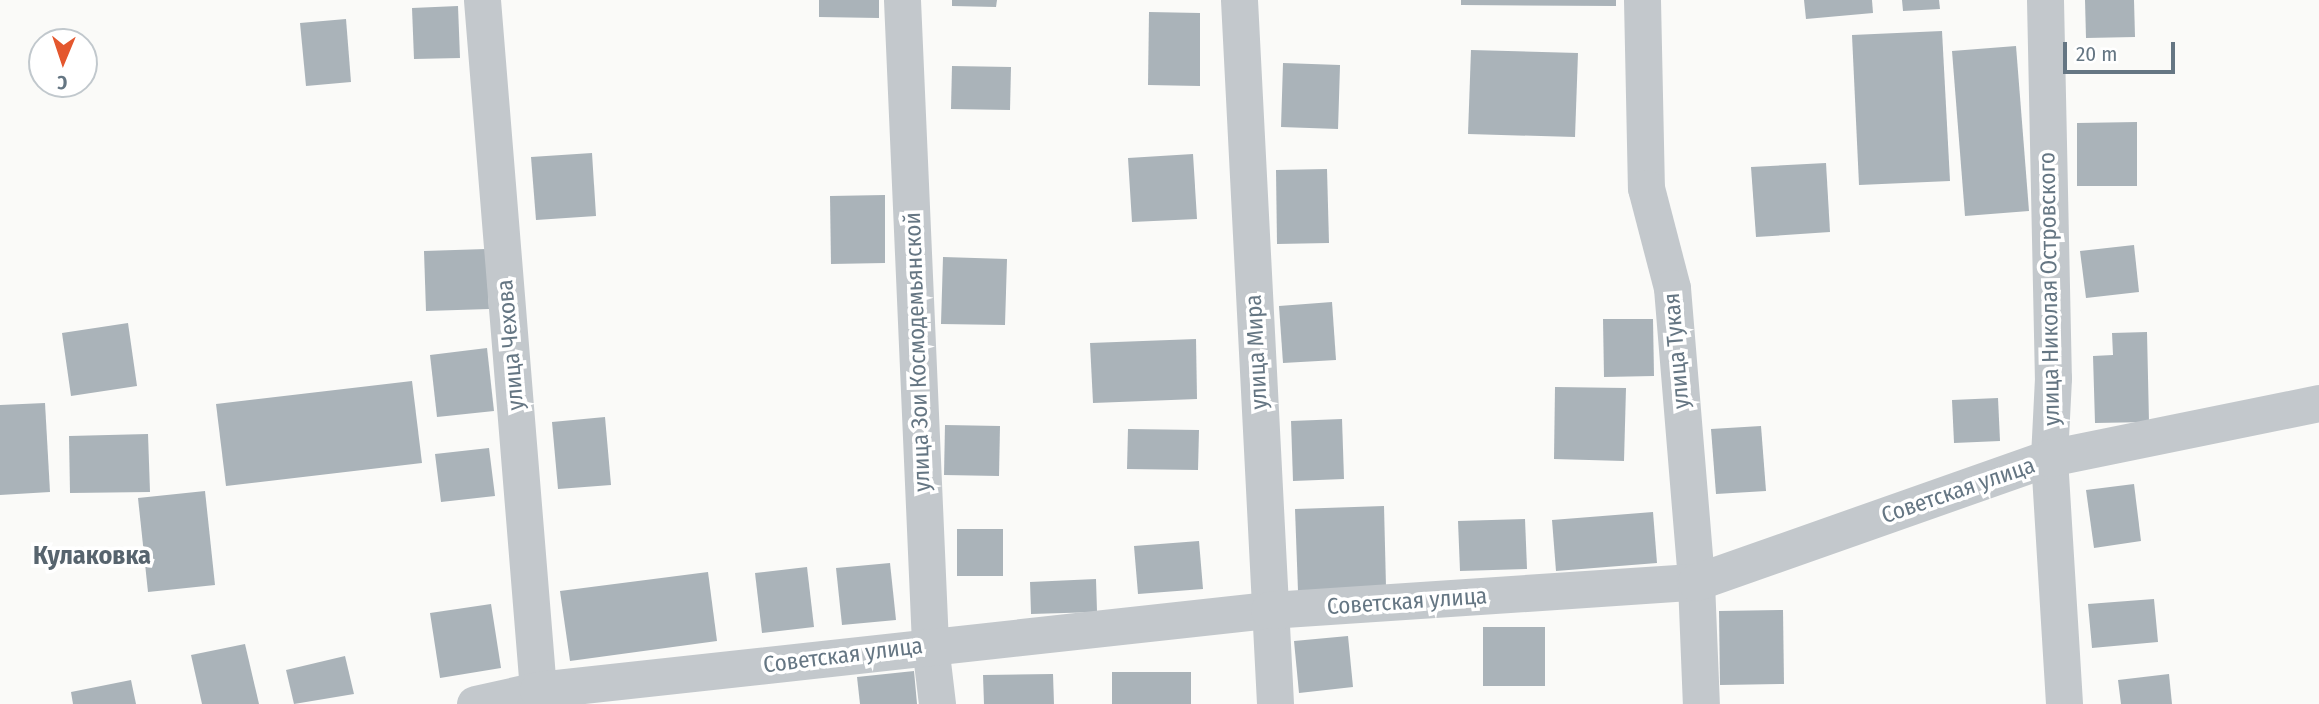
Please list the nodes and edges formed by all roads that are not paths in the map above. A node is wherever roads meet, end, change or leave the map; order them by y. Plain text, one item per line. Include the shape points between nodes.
1 (482, 0) edge
2 (902, 0) edge
3 (1239, 0) edge
4 (1642, 0) edge
5 (2045, 0) edge
6 (2319, 403) edge
7 (2049, 458) junction
8 (1696, 582) junction
9 (1269, 610) junction
10 (930, 645) junction
11 (538, 690) junction
12 (475, 704) edge
13 (937, 704) edge
14 (1276, 704) edge
15 (1701, 704) edge
16 (2064, 704) edge

1 - 11 street, улица Чехова
2 - 10 street, улица Зои Космодемьянской
3 - 9 street, улица Мира
4 - 8 street, улица Тукая via 1646,188 1672,288
5 - 7 street, улица Николая Островского via 2053,378
6 - 7 street, Советская улица
7 - 8 street, Советская улица
7 - 16 street, улица Николая Островского
8 - 9 street, Советская улица
8 - 15 street, улица Тукая
9 - 10 street, Советская улица
9 - 14 street, улица Мира
10 - 11 street, Советская улица
10 - 13 street, улица Зои Космодемьянской
11 - 12 street, Советская улица

